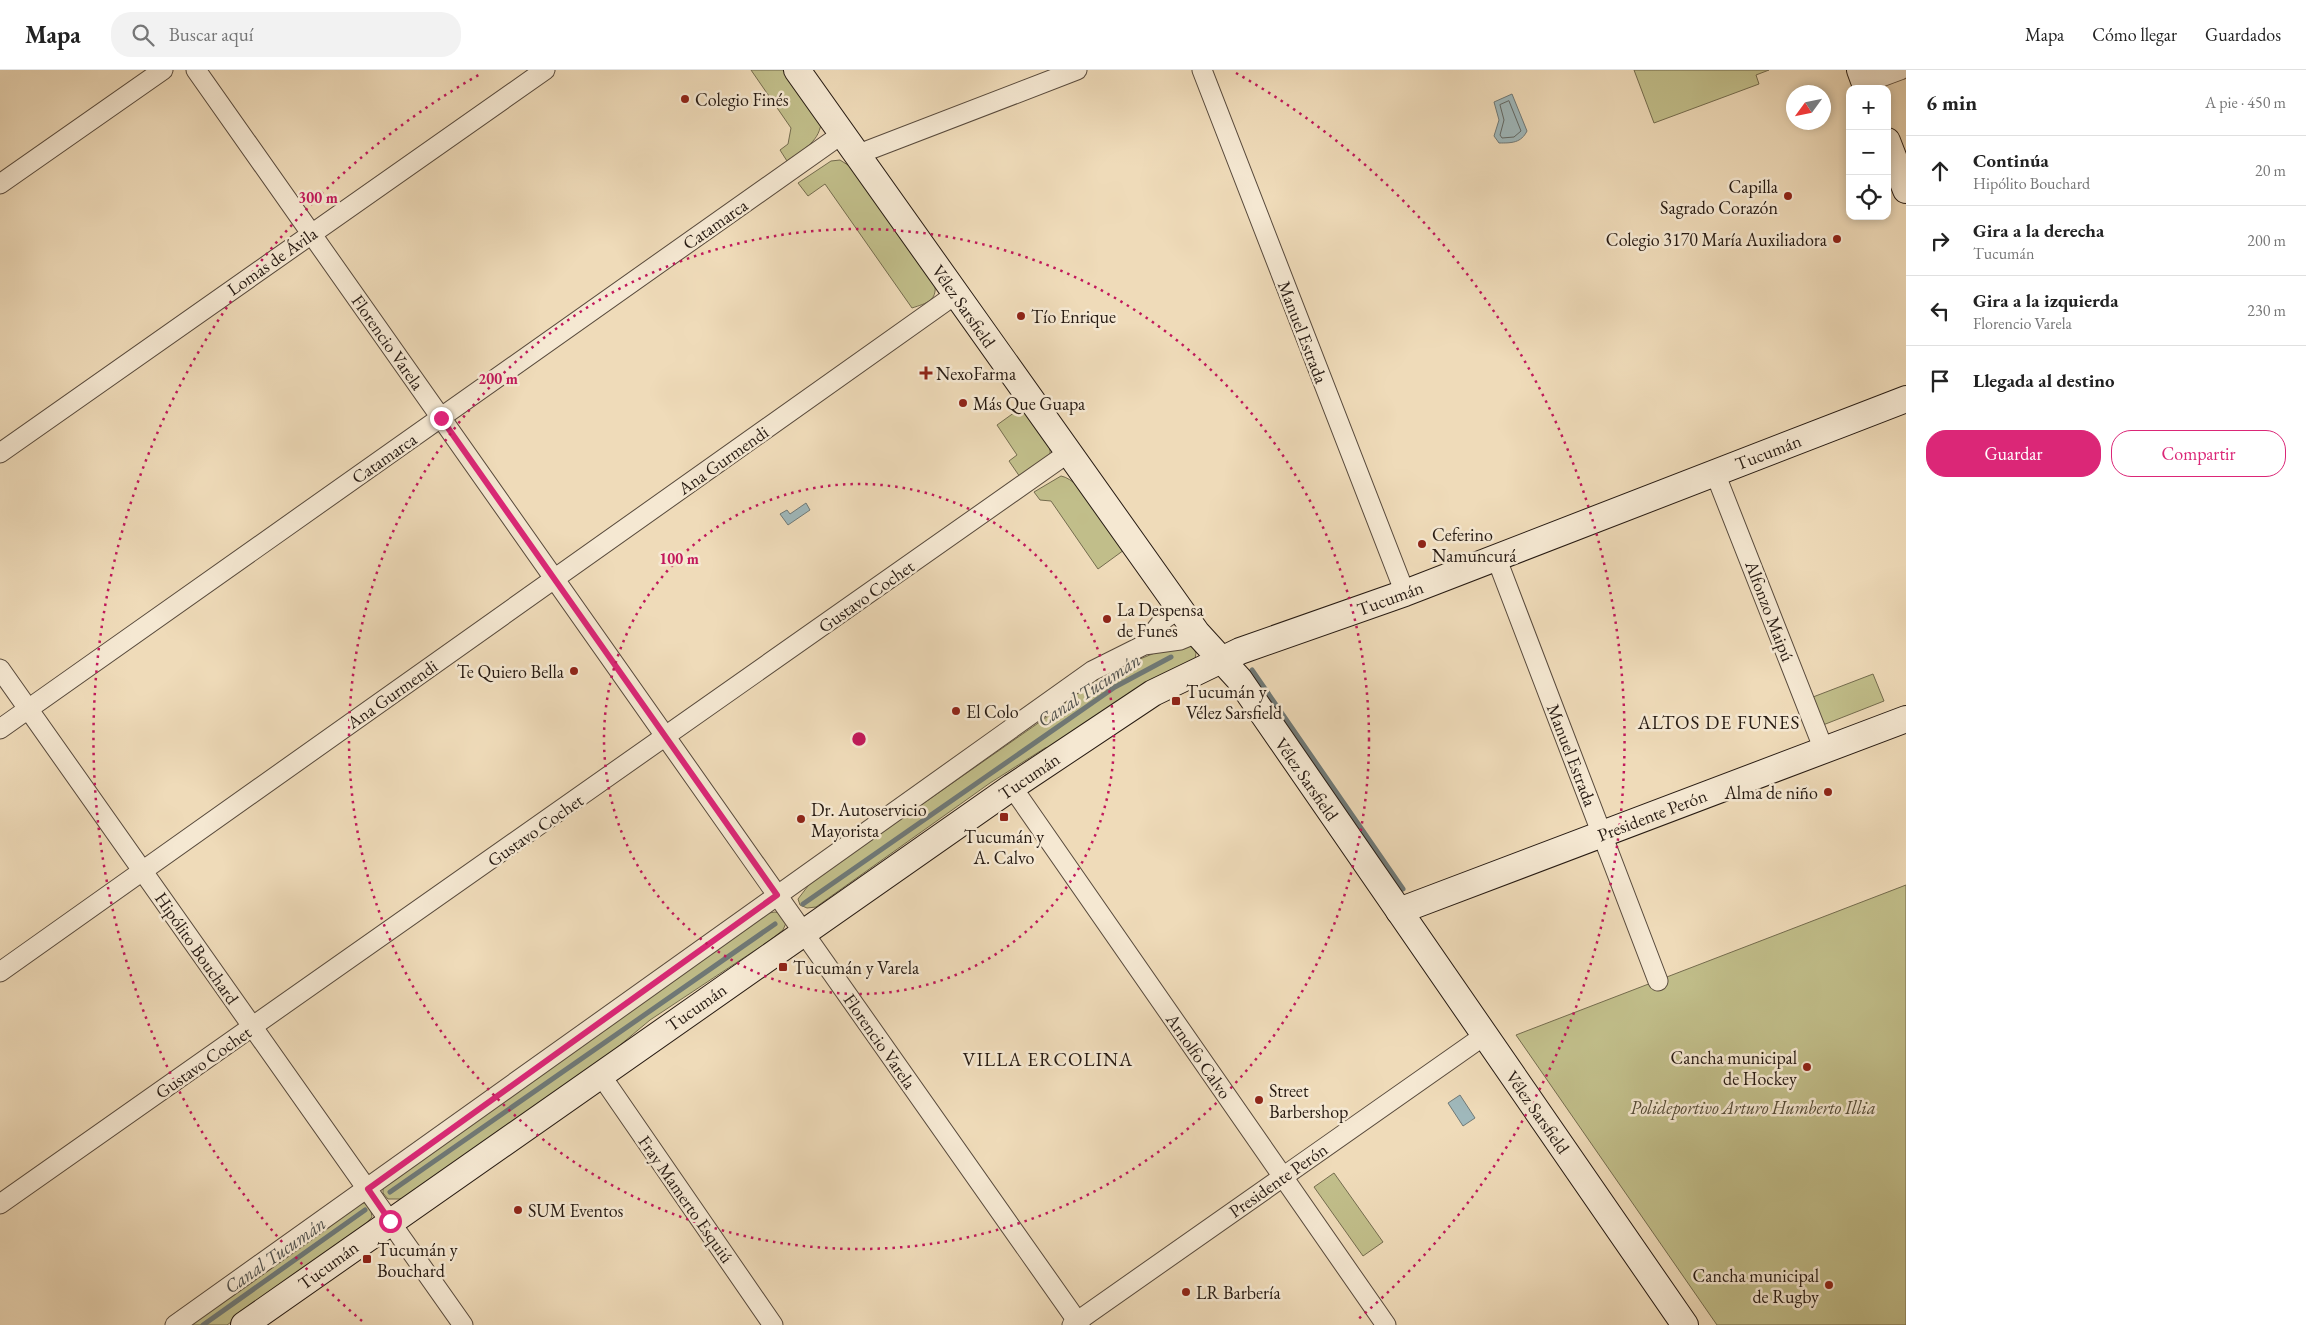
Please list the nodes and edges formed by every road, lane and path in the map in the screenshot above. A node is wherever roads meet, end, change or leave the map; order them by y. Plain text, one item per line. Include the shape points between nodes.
1 (163, 70) edge
2 (196, 70) edge
3 (544, 70) edge
4 (797, 70) edge
5 (1077, 70) edge
6 (1202, 70) edge
7 (1900, 70) edge
8 (1864, 81) edge
9 (849, 145) junction
10 (1891, 151) edge
11 (0, 184) edge
12 (1906, 190) edge
13 (312, 234) junction
14 (956, 294) junction
15 (1906, 399) edge
16 (441, 418) junction
17 (0, 453) edge
18 (1068, 453) junction
19 (1715, 473) junction
20 (1496, 557) junction
21 (555, 580) junction
22 (1405, 592) junction
23 (1179, 609) junction
24 (1197, 633) junction
25 (1144, 645) junction
26 (1220, 659) junction
27 (0, 669) edge
28 (28, 709) junction
29 (1906, 719) edge
30 (0, 729) edge
31 (666, 738) junction
32 (1824, 750) junction
33 (1012, 787) junction
34 (1602, 834) junction
35 (143, 871) junction
36 (777, 895) junction
37 (1399, 911) junction
38 (804, 932) junction
39 (0, 972) edge
40 (1658, 981) dead end
41 (253, 1027) junction
42 (1485, 1035) junction
43 (600, 1074) junction
44 (1283, 1177) junction
45 (368, 1189) junction
46 (0, 1204) edge
47 (390, 1221) junction
48 (1077, 1324) edge
49 (175, 1325) edge
50 (244, 1325) edge
51 (463, 1325) edge
52 (772, 1325) edge
53 (1386, 1325) edge
54 (1685, 1325) edge

1 - 11 street
2 - 13 street, Florencio Varela
3 - 13 street, Lomas de Ávila
4 - 9 main road, Vélez Sarsfield
5 - 9 street, Catamarca
6 - 22 street, Manuel Estrada
7 - 8 street
9 - 14 main road, Vélez Sarsfield
9 - 16 street, Catamarca
10 - 12 main road
13 - 16 street, Florencio Varela
13 - 17 street, Lomas de Ávila
14 - 18 main road, Vélez Sarsfield
14 - 21 street, Ana Gurmendi
15 - 19 main road, Tucumán
16 - 21 street, Florencio Varela
16 - 28 street, Catamarca
18 - 23 main road, Vélez Sarsfield
18 - 31 street, Gustavo Cochet
19 - 20 main road, Tucumán
19 - 32 street, Alfonzo Maipú
20 - 22 main road, Tucumán
20 - 34 street, Manuel Estrada
21 - 31 street, Florencio Varela
21 - 35 street, Ana Gurmendi
22 - 26 main road, Tucumán
23 - 24 main road, Vélez Sarsfield
23 - 25 street via 1164,619
24 - 25 street via 1180,640
24 - 26 main road, Vélez Sarsfield
25 - 36 street via 1092,672
26 - 33 main road, Tucumán via 1153,693
26 - 37 main road, Vélez Sarsfield via 1239,679
27 - 28 street, Hipólito Bouchard
28 - 30 street, Catamarca
28 - 35 street, Hipólito Bouchard
29 - 32 main road, Presidente Perón
31 - 36 street, Florencio Varela
31 - 41 street, Gustavo Cochet
32 - 34 main road, Presidente Perón
33 - 38 main road, Tucumán
33 - 44 street, Arnolfo Calvo
34 - 37 main road, Presidente Perón
34 - 40 street, Manuel Estrada
35 - 39 street, Ana Gurmendi
35 - 41 street, Hipólito Bouchard
36 - 38 street, Florencio Varela
36 - 45 street
37 - 42 main road, Vélez Sarsfield
38 - 43 main road, Tucumán
38 - 48 street, Florencio Varela
41 - 45 street, Hipólito Bouchard
41 - 46 street, Gustavo Cochet
42 - 44 street, Presidente Perón
42 - 54 main road, Vélez Sarsfield
43 - 47 main road, Tucumán
43 - 52 street, Fray Mamerto Esquiú
44 - 48 street, Presidente Perón
44 - 53 street, Arnolfo Calvo
45 - 47 street, Hipólito Bouchard
45 - 49 street
47 - 50 main road, Tucumán
47 - 51 street, Hipólito Bouchard

